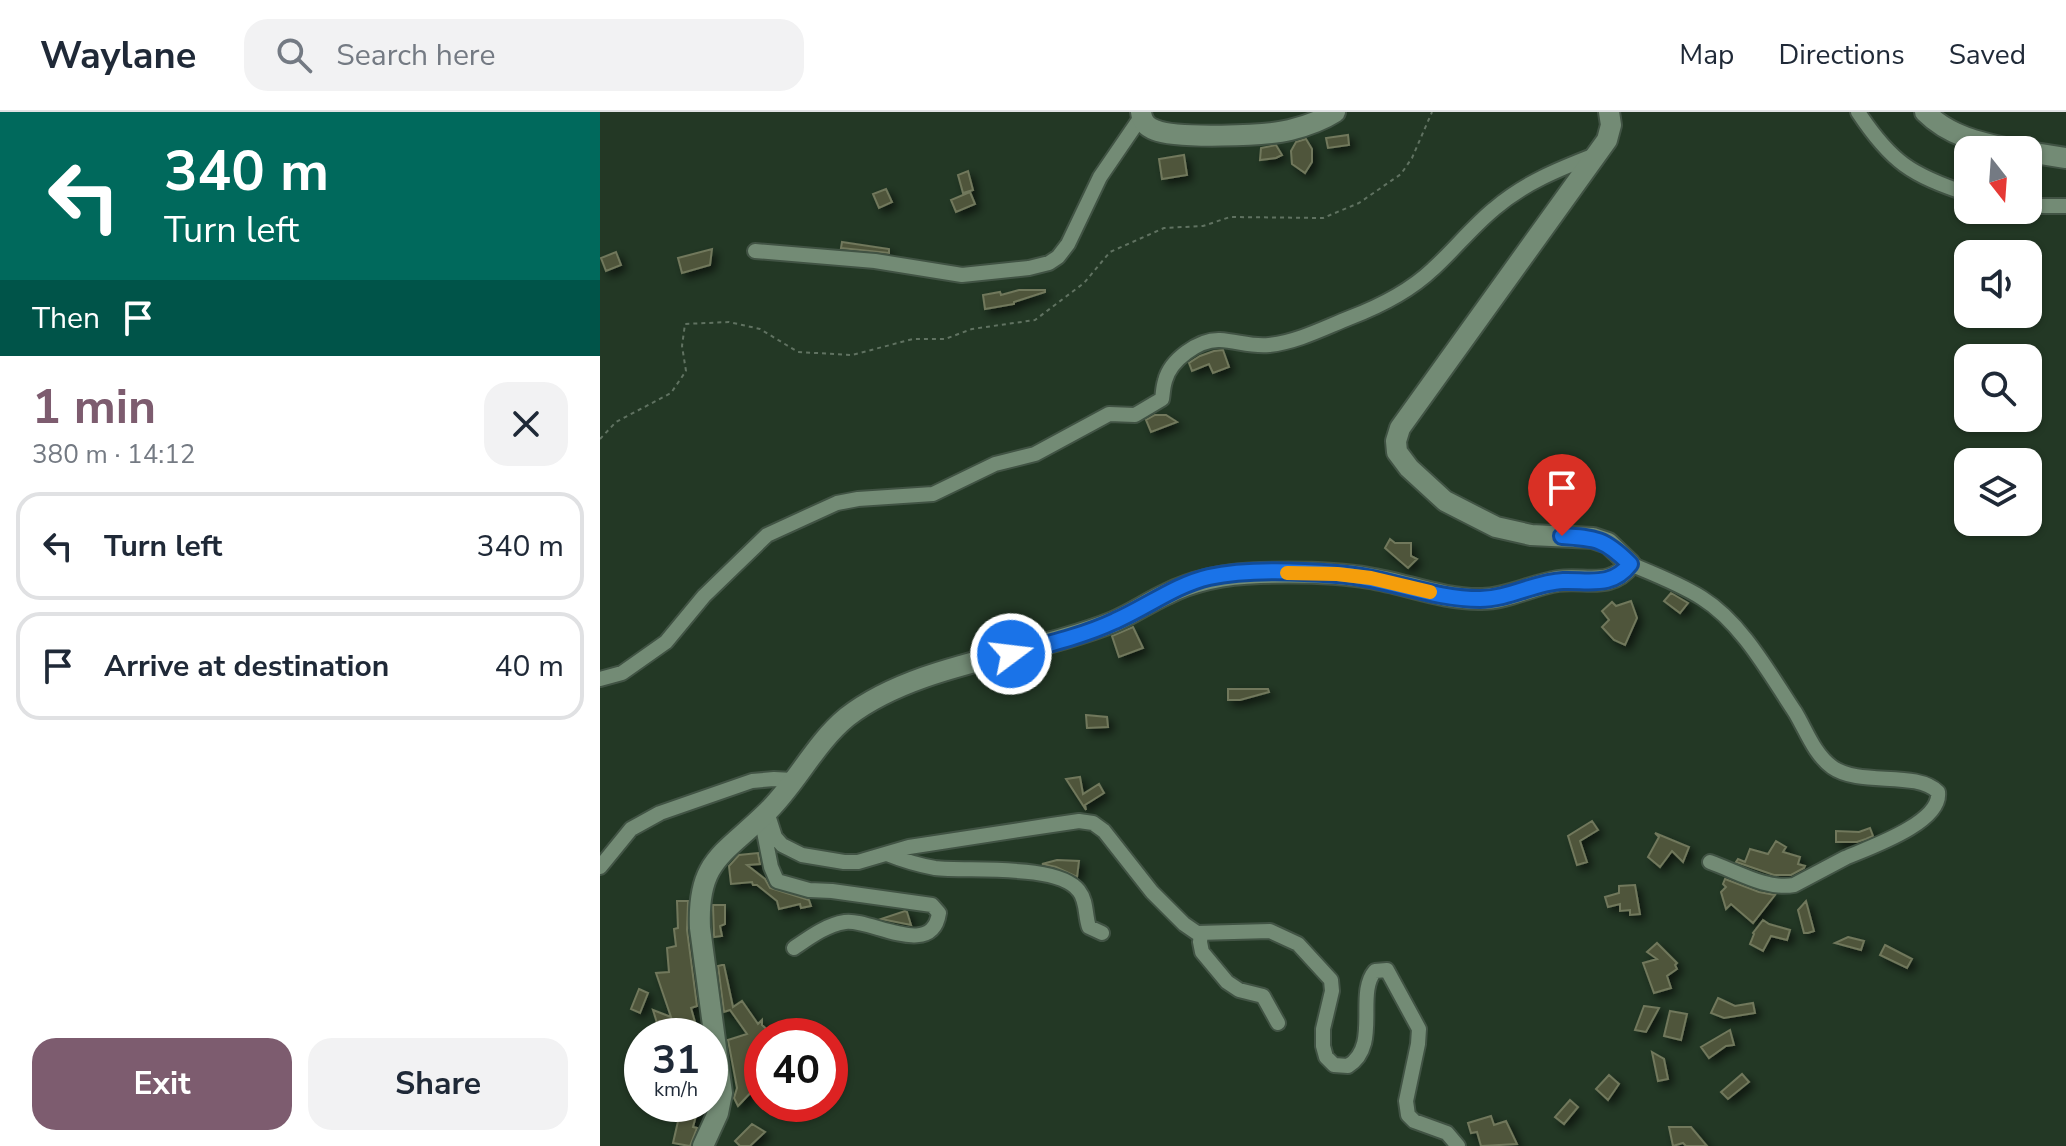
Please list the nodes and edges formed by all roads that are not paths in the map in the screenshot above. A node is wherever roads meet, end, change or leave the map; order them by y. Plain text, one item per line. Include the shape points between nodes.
1 (1335, 112) edge
2 (1609, 112) edge
3 (1858, 112) edge
4 (1925, 112) edge
5 (1141, 114) edge
6 (1960, 136) edge
7 (2042, 154) edge
8 (1596, 155) junction
9 (2066, 158) edge
10 (1954, 189) edge
11 (2042, 206) edge
12 (2066, 206) edge
13 (755, 251) dead end
14 (1630, 564) junction
15 (622, 673) junction
16 (600, 679) edge
17 (600, 691) edge
18 (793, 780) junction
19 (764, 815) junction
20 (886, 854) junction
21 (1710, 862) dead end
22 (600, 867) edge
23 (1102, 933) dead end
24 (1201, 933) junction
25 (794, 948) dead end
26 (1278, 1023) dead end
27 (703, 1146) edge
28 (1458, 1146) edge

1 - 5 street via 1287,131 1253,136 1158,132
2 - 8 street via 1607,140
3 - 10 street via 1901,165
4 - 6 street
5 - 13 street via 1100,177 1068,244 1049,263 962,275
7 - 9 street
8 - 14 street via 1456,347 1396,441 1409,468 1445,501 1496,527 1608,543
8 - 15 street via 1529,183 1494,208 1419,280 1356,315 1268,345 1203,343 1169,373 1162,399 1135,415 1109,414 1035,454 995,464 933,494 837,503 767,535 704,596 675,633
11 - 12 street
14 - 18 street via 1609,581 1561,581 1485,599 1337,574 1209,577 1115,622 955,668 875,698 845,719
14 - 21 street via 1703,598 1732,624 1833,769 1925,784 1938,792 1934,808 1912,828 1794,885 1758,881
15 - 16 street
15 - 17 street
18 - 19 street
18 - 22 street via 752,781 660,813 631,829
19 - 20 street via 782,845 802,855 858,862
19 - 25 street via 777,881 932,905 939,913 934,926 918,935 897,935 846,921
19 - 27 street via 713,864 699,900 722,1093
20 - 23 street via 936,868 1019,871 1070,884 1083,898 1089,927
20 - 24 street via 1052,825 1093,823 1152,892 1184,924
24 - 26 street via 1201,949 1211,962 1233,987 1263,996
24 - 28 street via 1270,931 1298,944 1331,980 1323,1046 1328,1060 1340,1067 1359,1055 1371,976 1387,970 1419,1029 1408,1115 1447,1133

